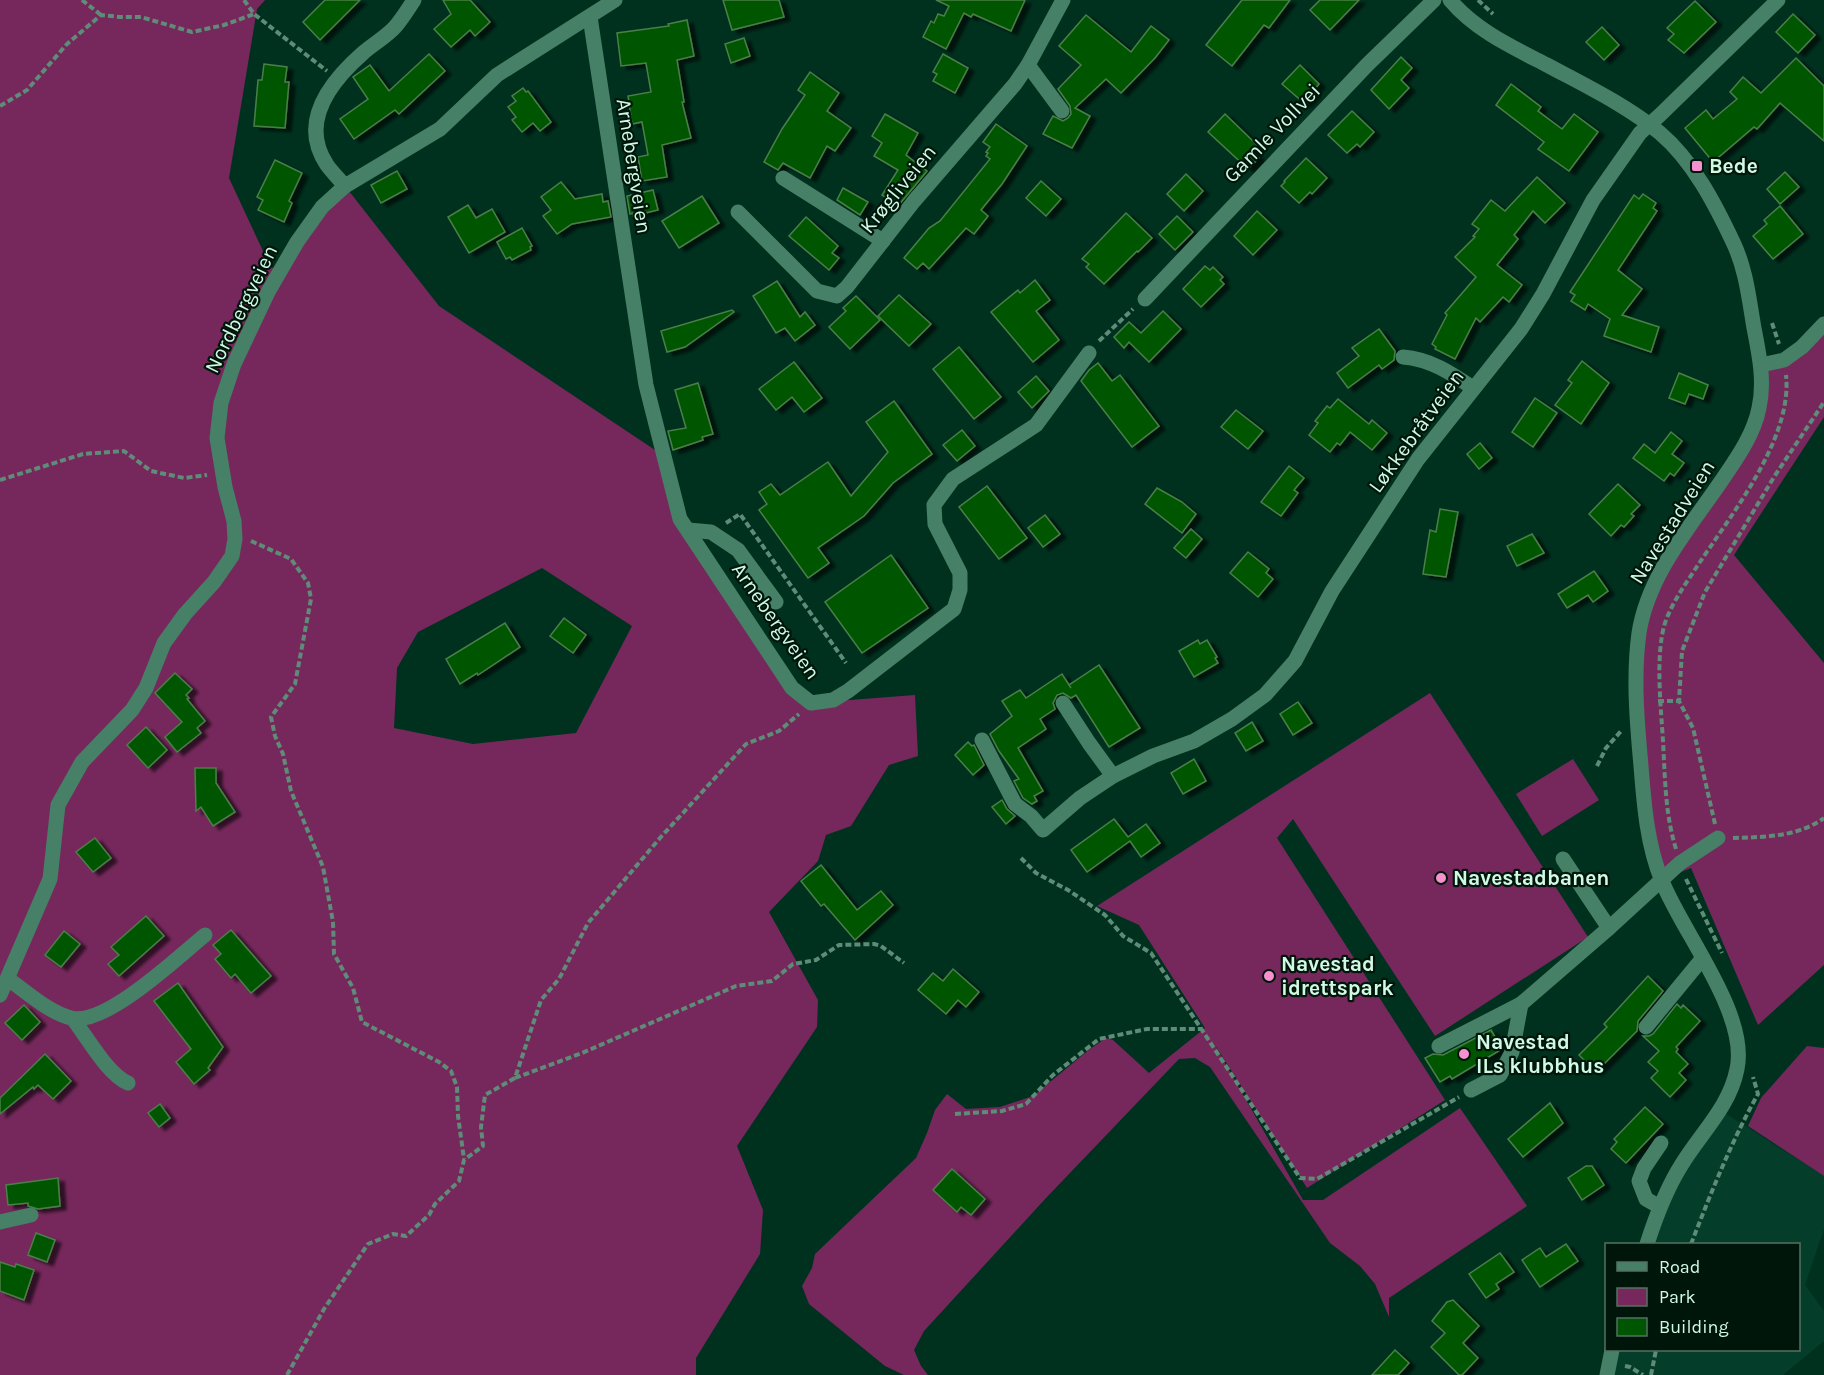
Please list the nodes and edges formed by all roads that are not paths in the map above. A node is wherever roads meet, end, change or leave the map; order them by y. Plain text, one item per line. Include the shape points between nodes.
1 (414, 0) edge
2 (615, 0) edge
3 (1063, 0) edge
4 (1434, 0) edge
5 (1450, 0) edge
6 (1778, 0) edge
7 (590, 17) junction
8 (1028, 65) junction
9 (1062, 111) dead end
10 (1649, 125) junction
11 (783, 178) dead end
12 (345, 186) junction
13 (738, 212) dead end
14 (883, 241) junction
15 (1145, 299) road end
16 (1824, 324) edge
17 (1089, 353) road end
18 (1403, 357) dead end
19 (1761, 365) junction
20 (1473, 388) junction
21 (688, 530) junction
22 (776, 602) dead end
23 (1063, 703) dead end
24 (982, 740) dead end
25 (1113, 776) junction
26 (1718, 838) road end
27 (1563, 859) dead end
28 (1661, 879) junction
29 (1609, 928) junction
30 (205, 935) dead end
31 (1702, 959) junction
32 (8, 979) junction
33 (0, 995) edge
34 (1521, 1004) junction
35 (73, 1018) junction
36 (1646, 1027) dead end
37 (1439, 1046) dead end
38 (128, 1083) dead end
39 (1470, 1090) road end
40 (1661, 1143) dead end
41 (1660, 1207) junction
42 (31, 1215) dead end
43 (0, 1222) edge
44 (1648, 1243) edge
45 (1612, 1351) edge
46 (1607, 1375) edge

1 - 12 street via 395,27 362,54 323,98 316,123 317,143 326,164
2 - 7 street, Nordbergveien
3 - 8 street, Krøgliveien
4 - 15 street, Gamle Vollvei via 1367,65
5 - 10 street, Navestadveien via 1482,30 1617,102
6 - 10 street, Løkkebråtveien
7 - 12 street, Nordbergveien via 497,75 440,129
7 - 21 street, Arnebergveien via 646,385 680,519
8 - 9 street
8 - 14 street, Krøgliveien
10 - 19 street, Navestadveien via 1687,163 1736,247
10 - 20 street, Løkkebråtveien via 1593,200 1521,329
11 - 14 street
12 - 32 street, Nordbergveien via 322,207 268,292 234,364 221,403 217,438 234,521 232,556 164,643 146,688 132,710 82,762 58,805 50,879
13 - 14 street, Krøgliveien via 817,291 837,296
16 - 19 street via 1785,360
17 - 21 street, Arnebergveien via 1036,425 953,480 934,505 935,524 960,573 954,609 833,700 811,703 792,688
18 - 20 street via 1434,364
19 - 28 street, Navestadveien via 1760,408 1752,431 1663,567 1647,598 1639,634 1638,715 1644,807
20 - 25 street, Løkkebråtveien via 1418,459 1332,591 1295,661 1265,695 1194,741
21 - 22 street, Arnebergveien via 711,532 738,549
23 - 25 street
24 - 25 street, Løkkebråtveien via 1015,804 1043,830
26 - 28 street
27 - 29 street
28 - 29 street
28 - 31 street, Navestadveien
29 - 34 street
30 - 35 street via 126,999 94,1016
31 - 36 street
31 - 41 street, Navestadveien via 1726,1005 1738,1039 1738,1069 1720,1110 1682,1163
32 - 33 street, Nordbergveien
32 - 35 street via 54,1011
34 - 37 street
34 - 39 street via 1512,1052 1500,1075
35 - 38 street via 111,1071
40 - 41 street via 1639,1181 1646,1199
41 - 44 street, Navestadveien
42 - 43 street
45 - 46 street

